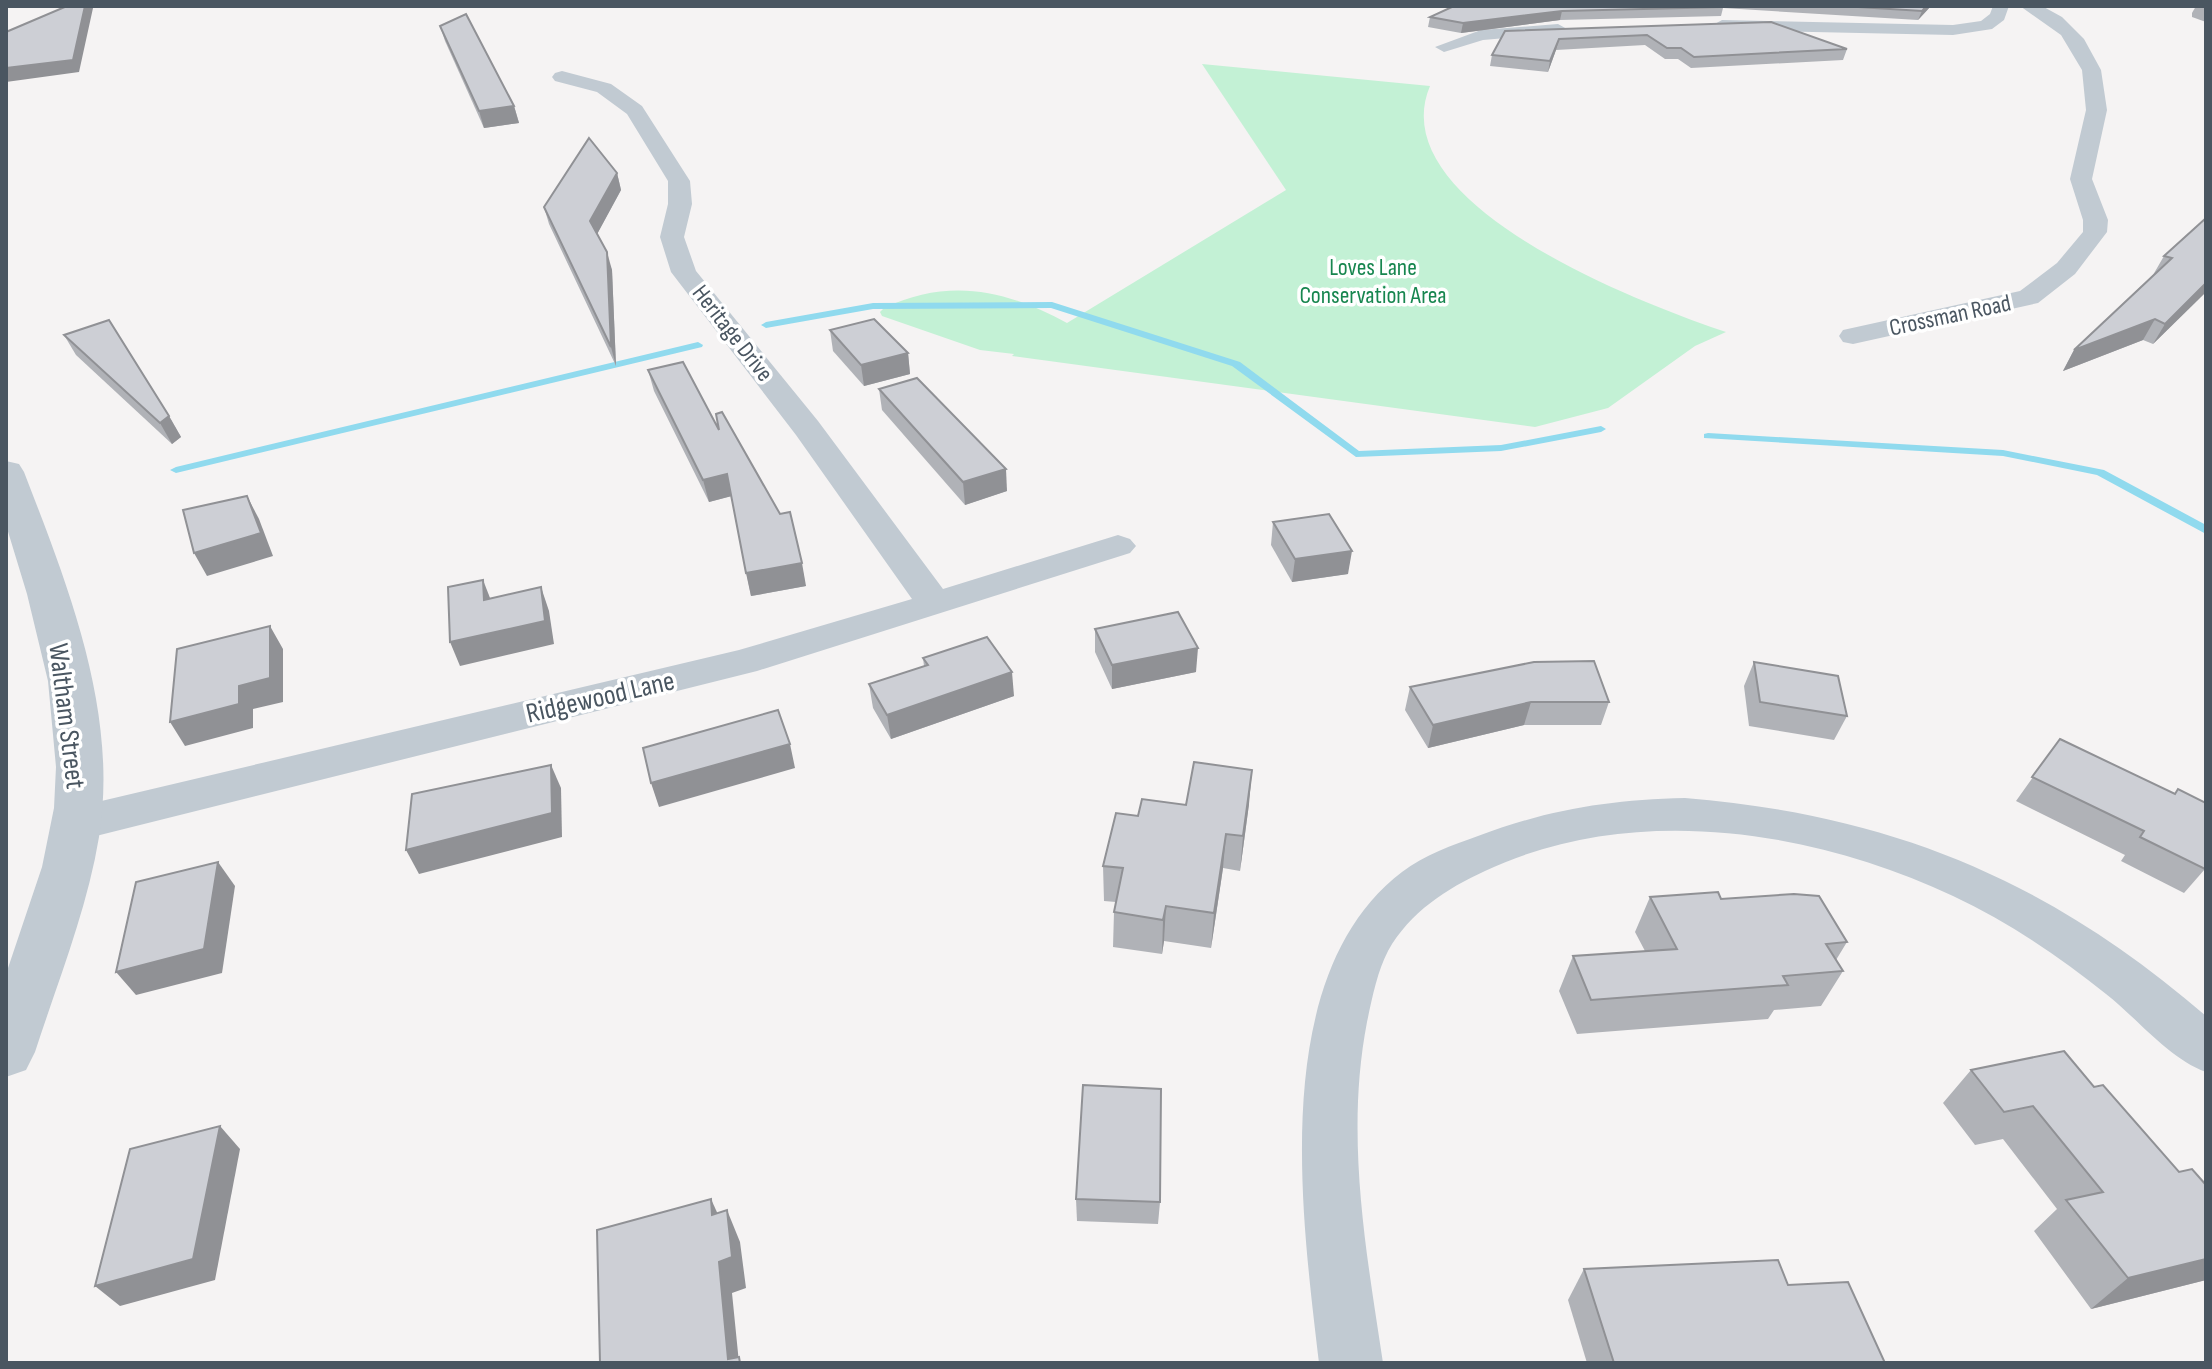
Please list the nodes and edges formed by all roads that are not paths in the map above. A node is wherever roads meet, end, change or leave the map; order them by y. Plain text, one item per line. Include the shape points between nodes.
1 (2001, 6) edge
2 (2028, 6) edge
3 (1701, 26) edge
4 (1570, 29) edge
5 (1444, 47) dead end
6 (562, 77) dead end
7 (1853, 336) dead end
8 (6, 472) edge
9 (1118, 546) dead end
10 (936, 605) junction
11 (76, 824) junction
12 (2206, 1049) edge
13 (6, 1052) edge
14 (1351, 1363) edge

1 - 3 street via 1986,25 1953,30
2 - 7 street, Crossman Road via 2058,23 2089,61 2097,100 2081,179 2095,233 2049,285 2029,297
4 - 5 street via 1481,35
6 - 10 street, Heritage Drive via 604,88 635,110 679,181 672,237 684,272
8 - 11 street, Waltham Street via 66,660 79,761
9 - 10 street, Ridgewood Lane
10 - 11 street, Ridgewood Lane via 743,662
11 - 13 street, Waltham Street
12 - 14 street via 2149,997 2030,914 1919,862 1800,827 1685,812 1587,818 1507,839 1419,883 1365,946 1333,1053 1327,1182

